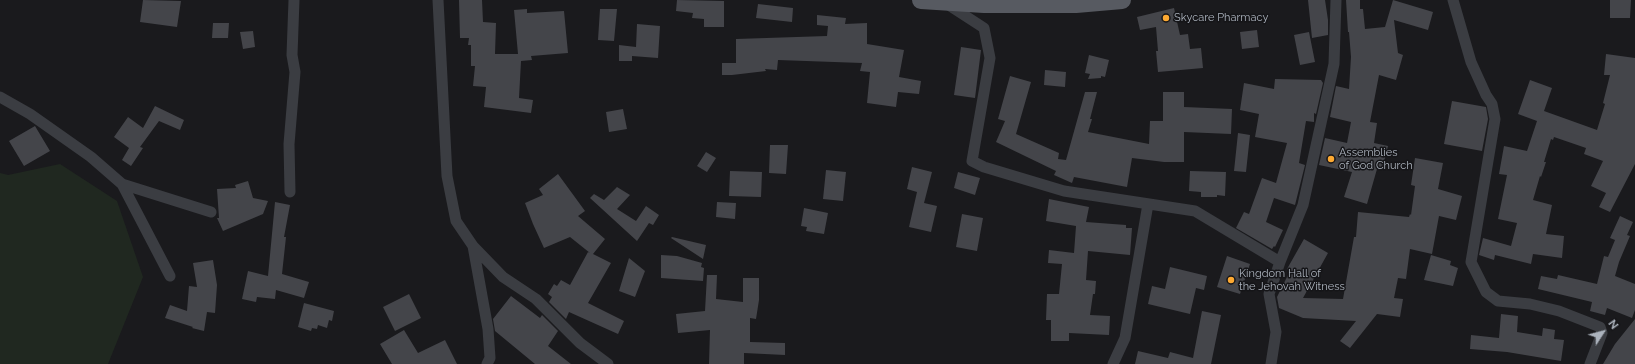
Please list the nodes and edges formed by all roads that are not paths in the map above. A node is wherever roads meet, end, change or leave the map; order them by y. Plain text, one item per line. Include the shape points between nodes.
1 (294, 0) edge
2 (438, 0) edge
3 (921, 0) edge
4 (1122, 0) edge
5 (1336, 0) edge
6 (1453, 0) edge
7 (944, 2) junction
8 (984, 2) edge
9 (0, 97) edge
10 (122, 184) junction
11 (290, 192) dead end
12 (1148, 204) junction
13 (211, 212) dead end
14 (473, 246) junction
15 (1280, 262) junction
16 (170, 276) dead end
17 (487, 364) edge
18 (608, 364) edge
19 (1113, 364) edge
20 (1271, 364) edge
21 (1590, 364) edge

1 - 11 street via 292,55 295,72 289,144
2 - 14 street via 447,176 456,221
3 - 7 main road
4 - 8 main road via 1076,4
5 - 15 street via 1334,64 1303,205
6 - 21 street via 1471,62 1492,104 1495,119 1471,262 1486,292 1498,301 1530,304 1559,311 1600,327 1602,333
7 - 8 main road
7 - 12 street via 984,28 990,58 972,161 1064,191
9 - 10 street via 30,114 91,157
10 - 13 street
10 - 16 street
12 - 15 street via 1195,212
12 - 19 street via 1125,338
14 - 17 street via 488,330 490,358
14 - 18 street via 504,277 536,299 580,343
15 - 20 street via 1269,294 1276,332

